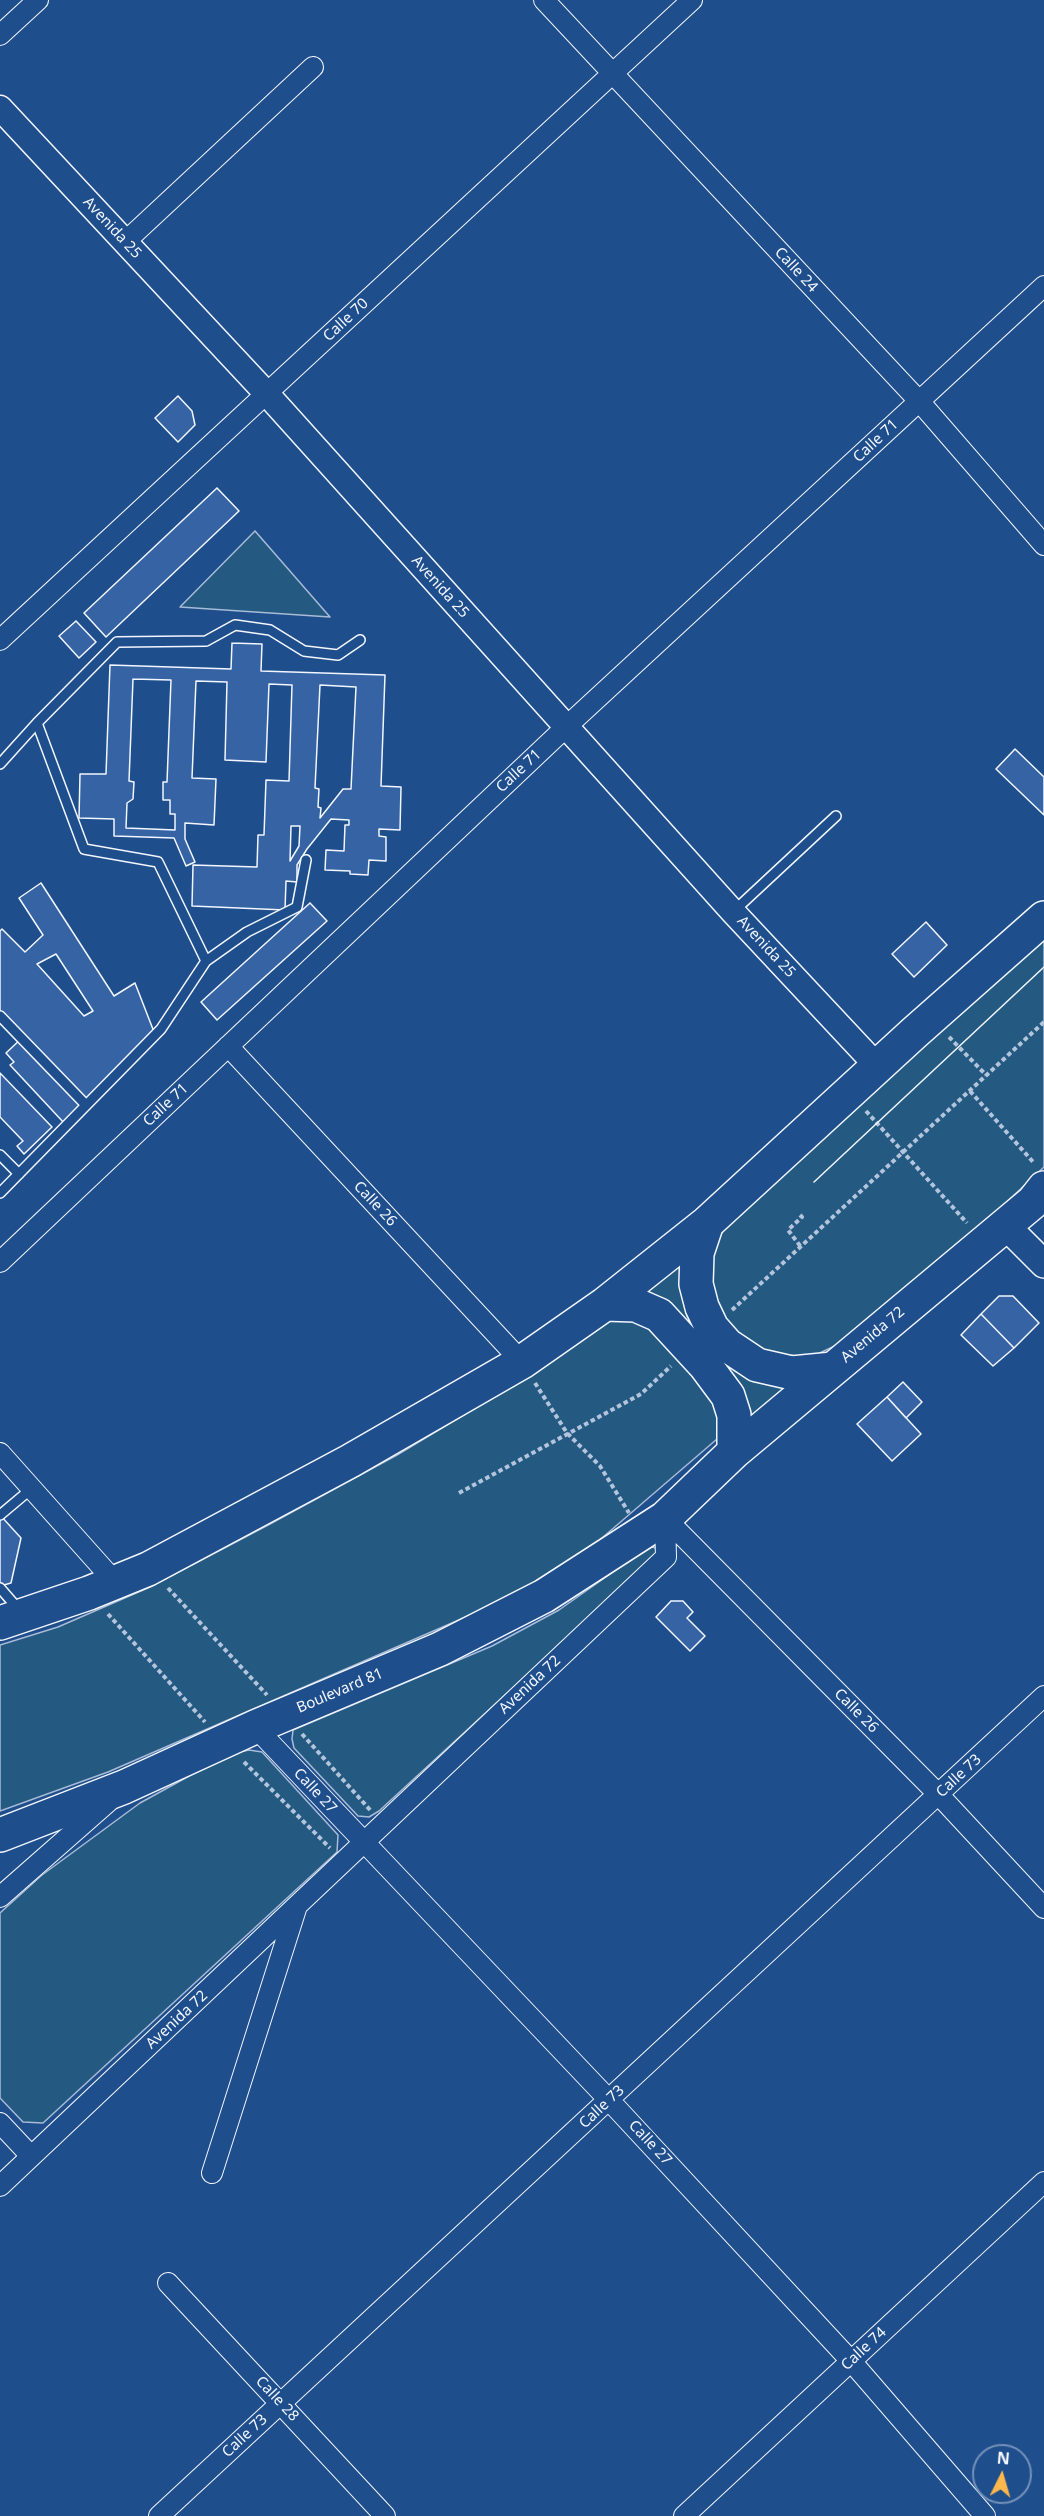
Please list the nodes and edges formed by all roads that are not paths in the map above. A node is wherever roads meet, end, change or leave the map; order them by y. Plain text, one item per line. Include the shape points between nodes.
1 (38, 0) edge
2 (544, 0) edge
3 (692, 0) edge
4 (0, 35) edge
5 (313, 67) dead end
6 (613, 74) junction
7 (0, 108) edge
8 (125, 242) junction
9 (1044, 286) edge
10 (267, 394) junction
11 (919, 401) junction
12 (1044, 545) edge
13 (0, 640) edge
14 (360, 640) dead end
15 (38, 723) junction
16 (566, 727) junction
17 (0, 764) edge
18 (836, 816) dead end
19 (306, 860) dead end
20 (733, 912) junction
21 (1044, 918) edge
22 (206, 961) junction
23 (0, 1016) edge
24 (228, 1046) junction
25 (878, 1067) junction
26 (86, 1105) junction
27 (0, 1155) edge
28 (19, 1174) junction
29 (1039, 1192) edge
30 (0, 1193) edge
31 (707, 1223) junction
32 (994, 1234) junction
33 (0, 1262) edge
34 (1044, 1264) edge
35 (605, 1304) junction
36 (701, 1338) junction
37 (522, 1362) junction
38 (832, 1369) junction
39 (734, 1452) junction
40 (0, 1453) edge
41 (31, 1489) junction
42 (0, 1515) edge
43 (653, 1526) junction
44 (116, 1583) junction
45 (0, 1588) edge
46 (12, 1619) edge
47 (1044, 1696) edge
48 (255, 1727) junction
49 (124, 1787) junction
50 (939, 1795) junction
51 (0, 1835) edge
52 (363, 1842) junction
53 (0, 1897) edge
54 (298, 1903) junction
55 (1044, 1908) edge
56 (609, 2100) junction
57 (0, 2123) edge
58 (31, 2156) junction
59 (212, 2173) dead end
60 (1044, 2181) edge
61 (0, 2186) edge
62 (168, 2283) dead end
63 (851, 2361) junction
64 (281, 2403) junction
65 (159, 2516) edge
66 (385, 2516) edge
67 (684, 2516) edge
68 (985, 2516) edge

1 - 4 street
2 - 6 street, Calle 24
3 - 6 street, Calle 70
5 - 8 street
6 - 10 street, Calle 70
6 - 11 street, Calle 24
7 - 8 street, Avenida 25
8 - 10 street, Avenida 25
9 - 11 street, Calle 71
10 - 13 street, Calle 70
10 - 16 street, Avenida 25
11 - 12 street, Calle 24
11 - 16 street, Calle 71
14 - 15 lane via 338,655 304,651 270,630 235,625 206,641 117,642
15 - 17 lane
15 - 22 lane via 84,849 158,862
16 - 20 street, Avenida 25
16 - 24 street, Calle 71
18 - 20 lane
19 - 22 lane via 297,908 247,932
20 - 25 street, Avenida 25
21 - 25 highway
22 - 26 lane via 161,1029
23 - 26 lane
24 - 33 street, Calle 71
24 - 37 street, Calle 26
25 - 31 highway
26 - 28 lane
27 - 28 lane
28 - 30 lane
29 - 32 highway, Avenida 72
31 - 35 highway
31 - 36 highway via 697,1253
32 - 34 main road
32 - 38 highway, Avenida 72
35 - 36 highway via 636,1305
35 - 37 highway
36 - 38 highway via 727,1345 757,1365 792,1373
36 - 39 highway via 734,1415
37 - 44 highway via 350,1461
38 - 39 highway, Avenida 72
39 - 43 highway, Avenida 72
40 - 41 street
41 - 42 lane
41 - 44 street
43 - 48 highway, Boulevard 81 via 524,1607 440,1648
43 - 50 street, Calle 26
43 - 52 street, Avenida 72 via 666,1557
44 - 46 highway
45 - 46 lane
47 - 50 street, Calle 73
48 - 49 highway, Boulevard 81
48 - 52 street, Calle 27
49 - 51 highway, Boulevard 81
49 - 53 street
50 - 55 street, Calle 26
50 - 56 street, Calle 73
52 - 54 street, Avenida 72
52 - 56 street, Calle 27
54 - 58 street, Avenida 72
54 - 59 street
56 - 63 street, Calle 27
56 - 64 street, Calle 73
57 - 58 street
58 - 61 street, Avenida 72
60 - 63 street, Calle 74
62 - 64 street, Calle 28
63 - 67 street, Calle 74
63 - 68 street, Calle 27
64 - 65 street, Calle 73
64 - 66 street, Calle 28

